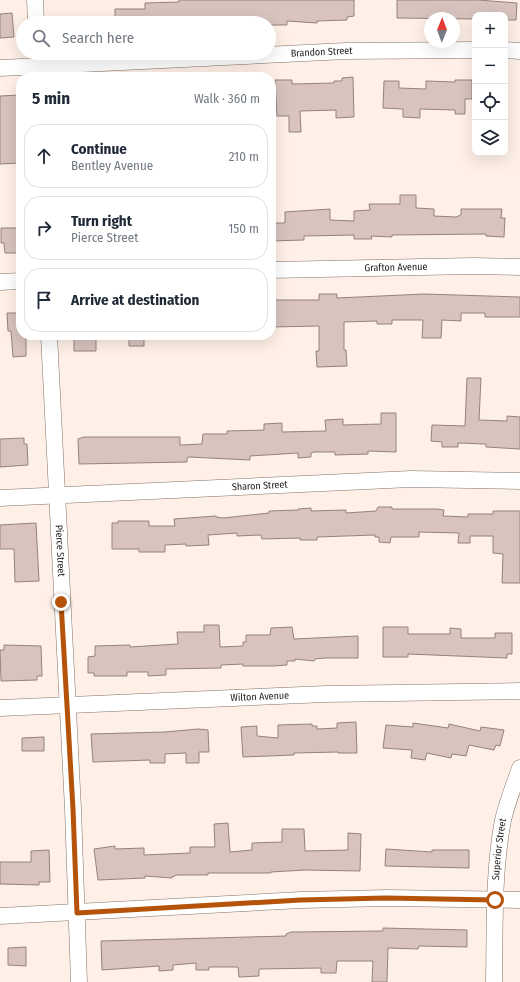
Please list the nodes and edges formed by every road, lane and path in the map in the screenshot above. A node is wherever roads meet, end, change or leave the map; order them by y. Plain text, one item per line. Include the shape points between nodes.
1 (35, 0) edge
2 (36, 16) edge
3 (472, 50) edge
4 (508, 50) edge
5 (520, 50) edge
6 (276, 54) edge
7 (148, 60) edge
8 (38, 65) edge
9 (0, 68) edge
10 (520, 267) edge
11 (276, 270) edge
12 (16, 281) edge
13 (0, 282) edge
14 (49, 340) edge
15 (520, 481) edge
16 (56, 496) junction
17 (0, 498) edge
18 (520, 691) edge
19 (67, 705) junction
20 (0, 708) edge
21 (520, 768) edge
22 (495, 900) junction
23 (520, 900) edge
24 (77, 913) junction
25 (0, 916) edge
26 (79, 982) edge
27 (494, 982) edge

1 - 2 street
3 - 6 street, Brandon Street
4 - 5 street
7 - 8 street, Brandon Street
8 - 9 street, Brandon Street
10 - 11 street, Grafton Avenue
12 - 13 street
14 - 16 street, Pierce Street
15 - 16 street, Sharon Street via 411,479
16 - 17 street, Sharon Street
16 - 19 street, Pierce Street
18 - 19 street, Wilton Avenue via 326,694
19 - 20 street, Wilton Avenue
19 - 24 street, Pierce Street
21 - 22 street, Superior Street via 504,820
22 - 23 street
22 - 24 street via 301,900
22 - 27 street, Superior Street
24 - 25 street
24 - 26 street, Pierce Street

